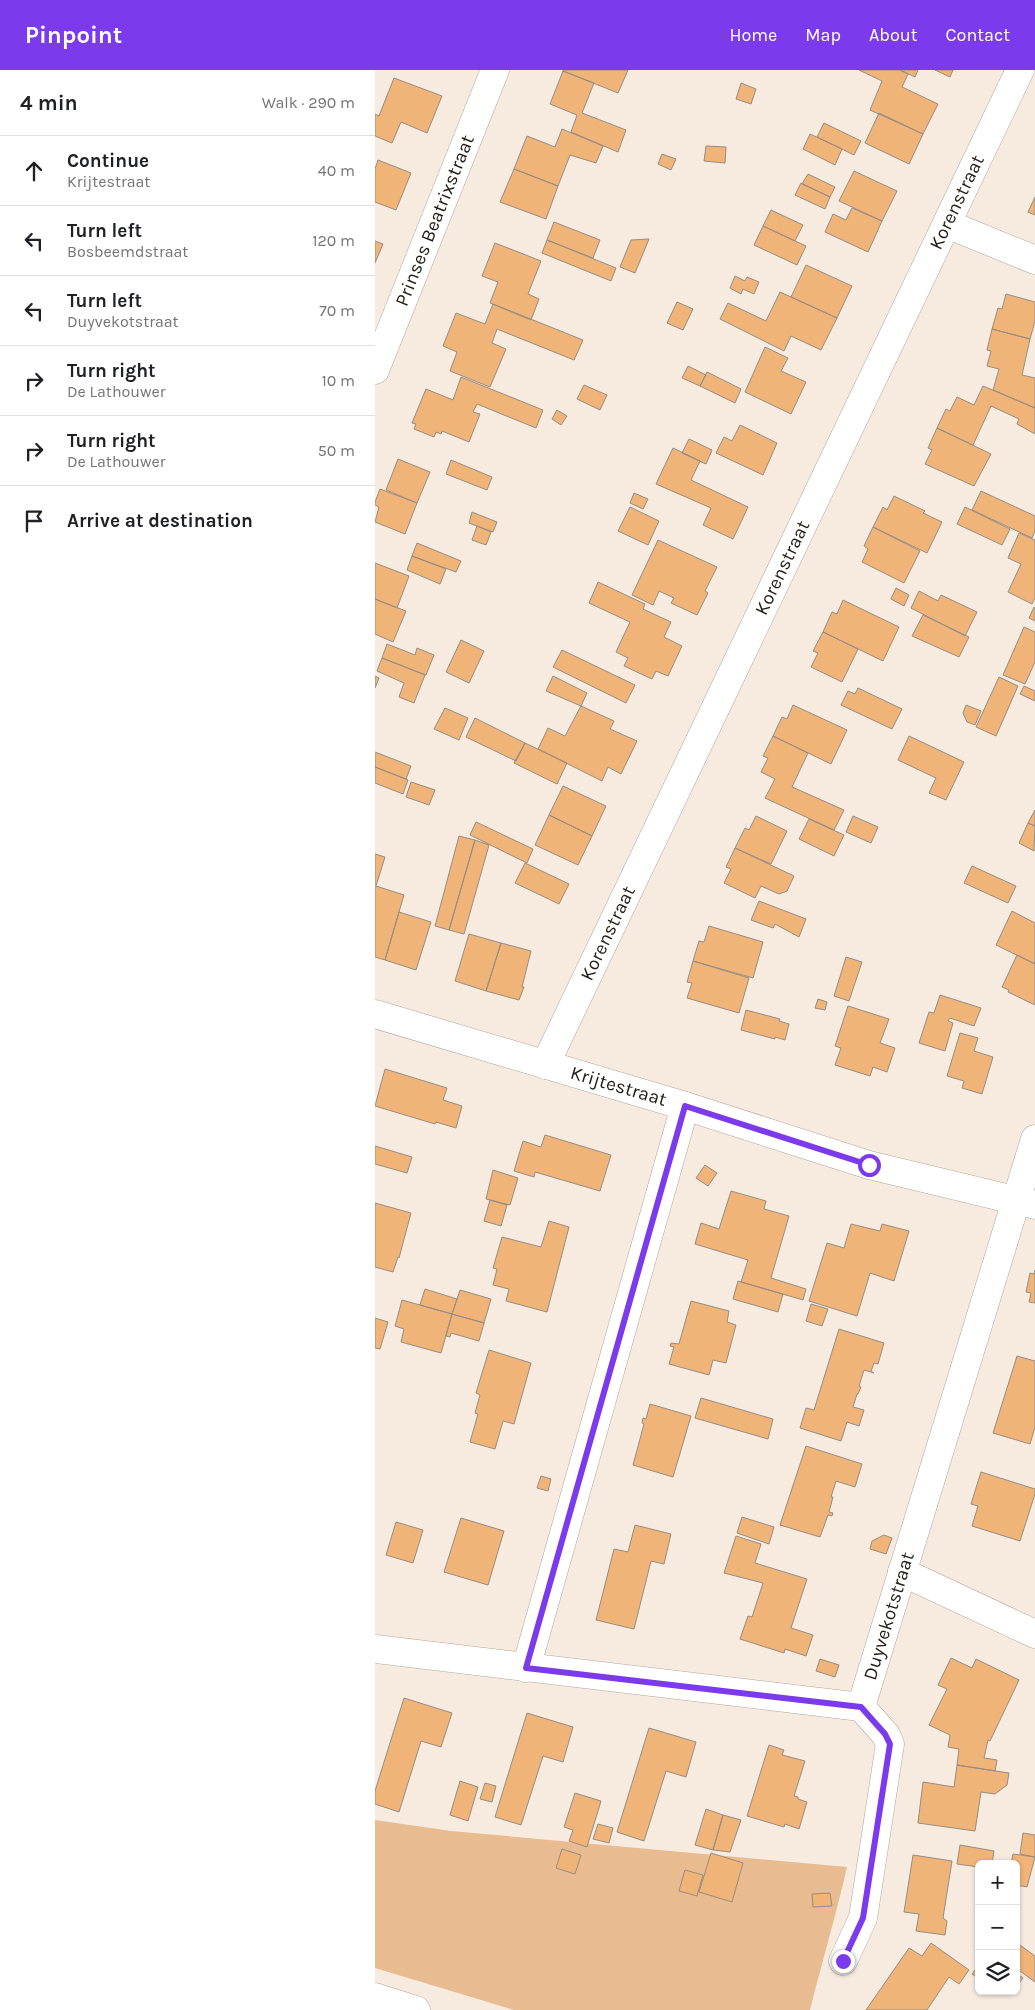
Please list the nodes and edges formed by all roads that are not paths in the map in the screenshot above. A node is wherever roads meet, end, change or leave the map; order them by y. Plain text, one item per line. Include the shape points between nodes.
1 (495, 70) edge
2 (1020, 70) edge
3 (947, 224) junction
4 (1035, 260) edge
5 (375, 370) edge
6 (375, 1014) edge
7 (545, 1065) junction
8 (685, 1106) junction
9 (1035, 1139) edge
10 (1025, 1203) edge
11 (902, 1572) junction
12 (1035, 1634) edge
13 (375, 1649) edge
14 (526, 1668) junction
15 (861, 1707) junction
16 (843, 1961) dead end
17 (375, 1998) edge
18 (416, 2010) edge

1 - 5 street, Prinses Beatrixstraat
2 - 3 street, Korenstraat
3 - 4 street
3 - 7 street, Korenstraat
6 - 7 street, Krijtestraat
7 - 8 street, Krijtestraat
8 - 10 street, Krijtestraat via 869,1165
8 - 14 street
9 - 10 street, Duyvekotstraat
10 - 11 street, Duyvekotstraat
11 - 12 street
11 - 15 street, Duyvekotstraat
13 - 14 street
14 - 15 street
15 - 16 street via 890,1744 863,1918
17 - 18 street

